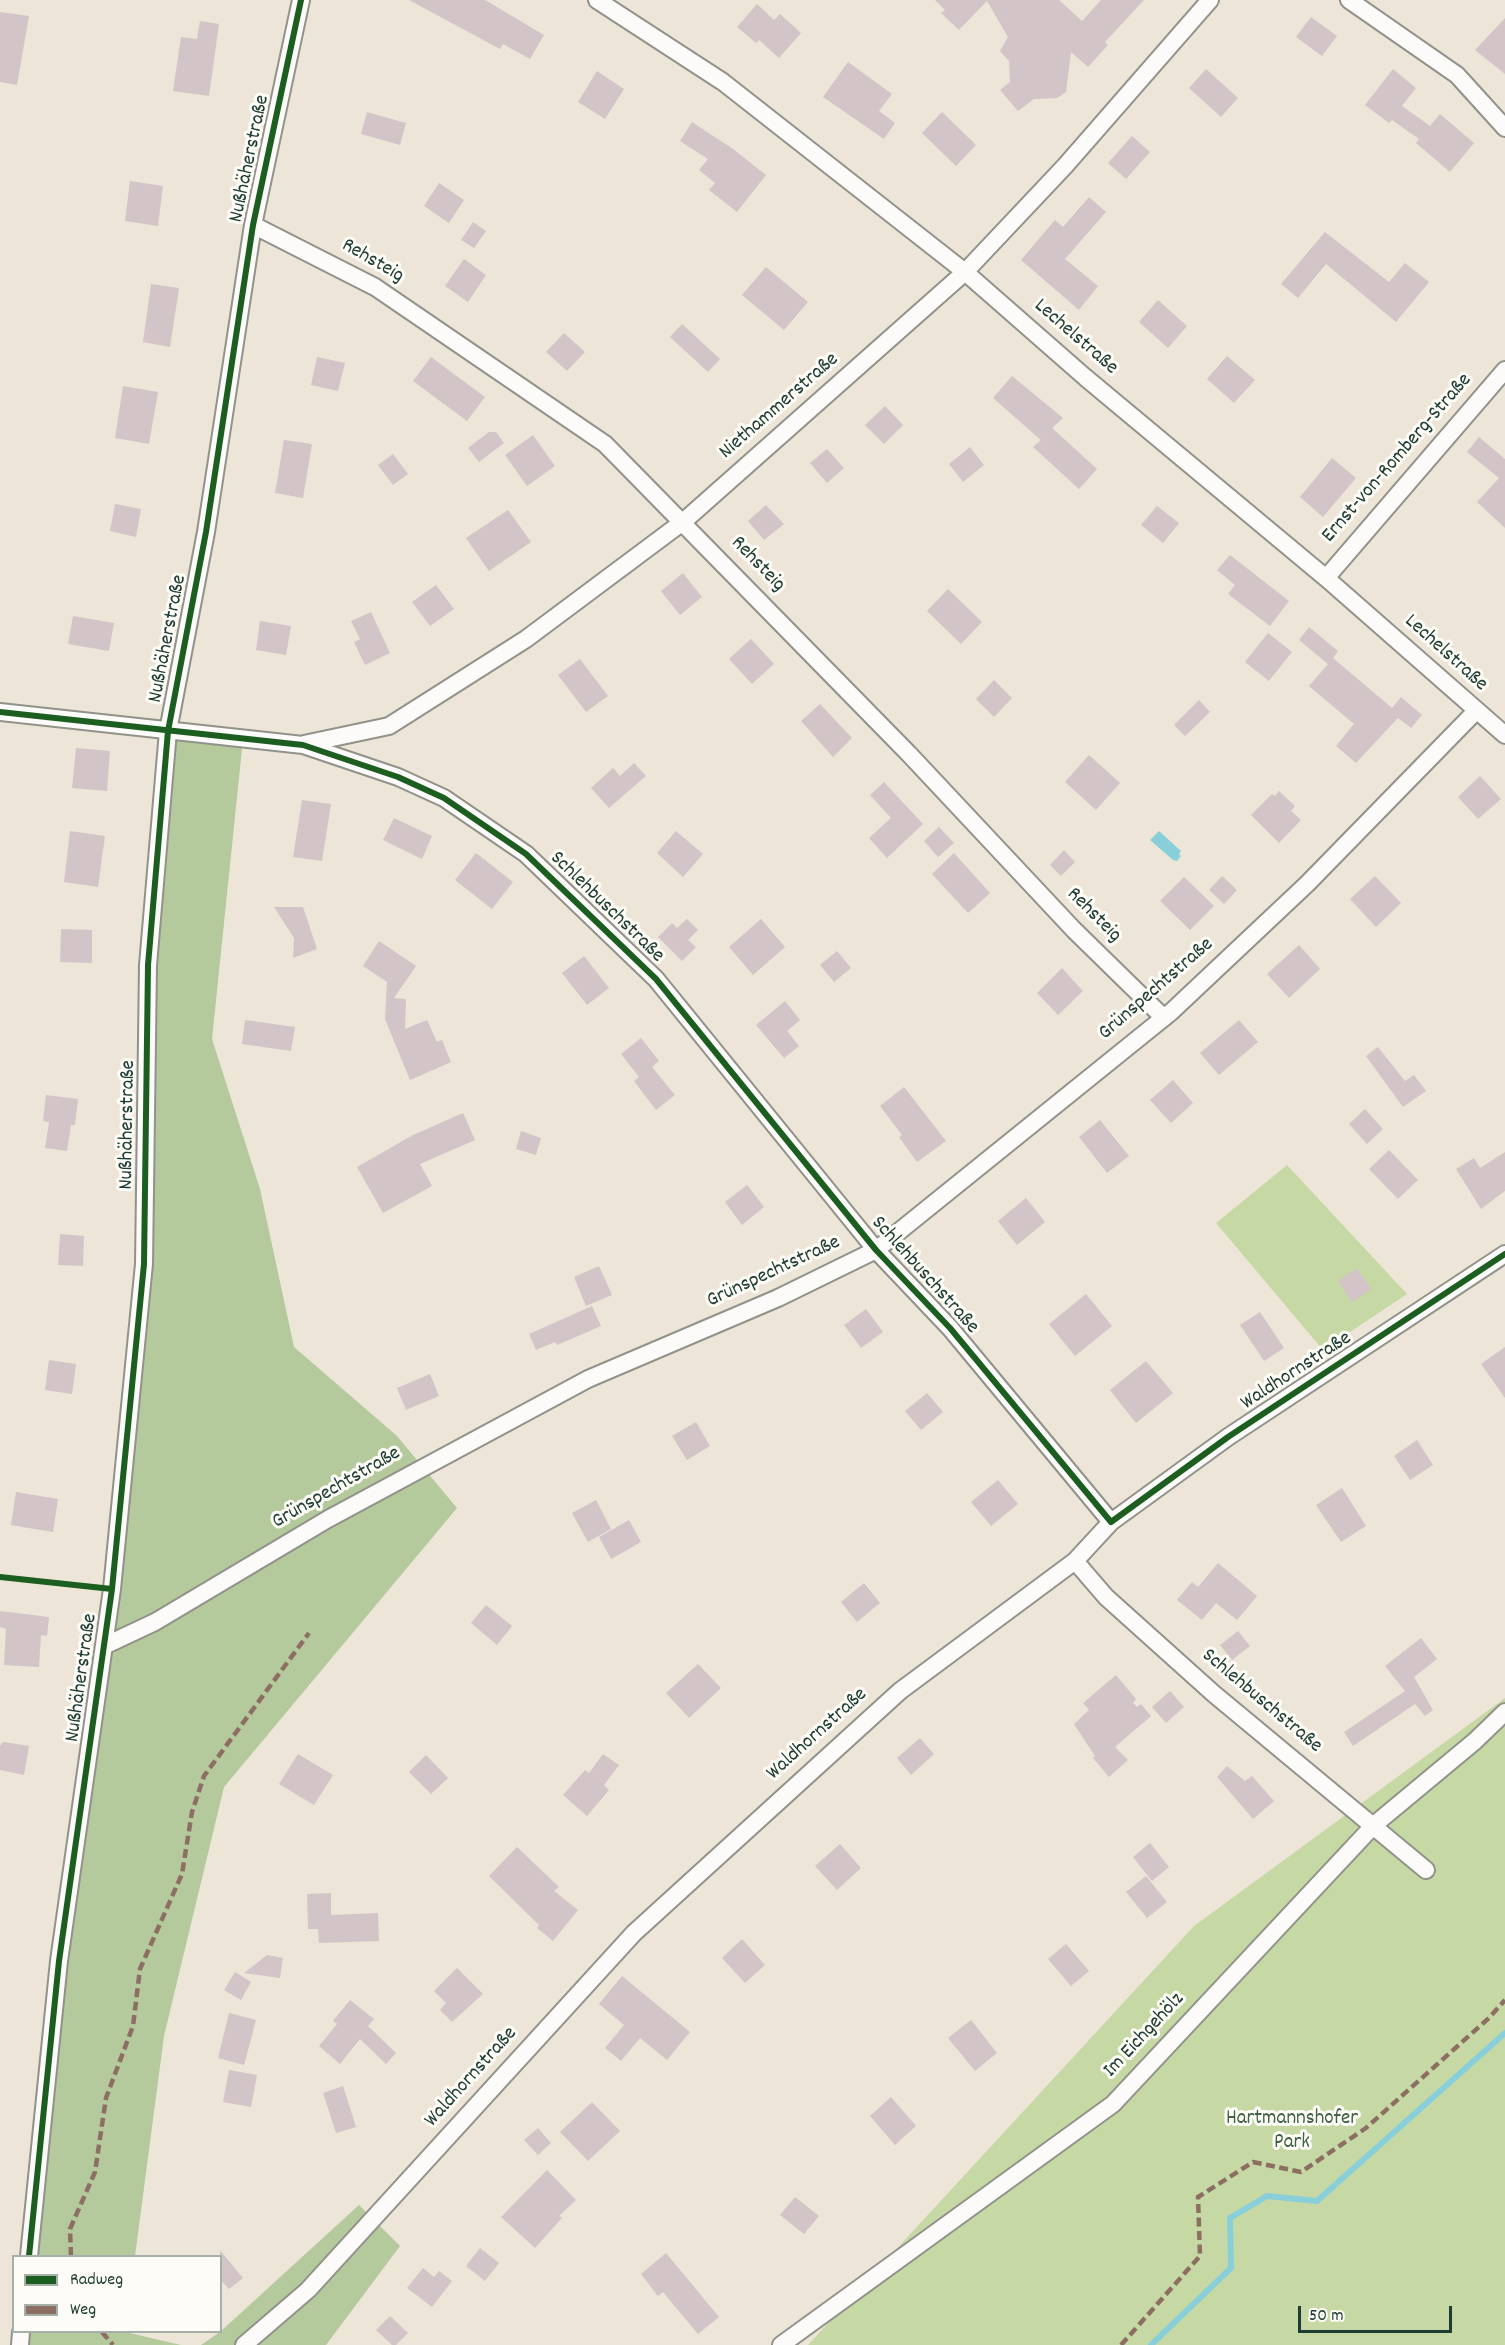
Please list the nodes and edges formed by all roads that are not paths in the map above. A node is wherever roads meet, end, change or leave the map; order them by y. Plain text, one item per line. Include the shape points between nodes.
1 (301, 0) edge
2 (597, 0) edge
3 (1210, 0) edge
4 (1349, 0) edge
5 (1505, 128) edge
6 (253, 225) junction
7 (965, 272) junction
8 (1505, 370) edge
9 (684, 521) junction
10 (1326, 578) junction
11 (1476, 711) junction
12 (0, 712) edge
13 (168, 731) junction
14 (1505, 735) edge
15 (303, 745) junction
16 (1164, 1018) junction
17 (876, 1250) junction
18 (1505, 1254) edge
19 (1110, 1522) junction
20 (1075, 1561) junction
21 (104, 1646) junction
22 (1505, 1712) edge
23 (1374, 1825) junction
24 (1426, 1870) dead end
25 (29, 2255) edge
26 (244, 2345) edge
27 (781, 2345) edge

1 - 6 street, Nußhäherstraße
2 - 7 street, Lechelstraße via 723,82
3 - 7 street, Niethammerstraße via 1065,166
4 - 5 street via 1457,75
6 - 9 street, Rehsteig via 375,287 530,391 605,444
6 - 13 street, Nußhäherstraße via 206,532
7 - 9 street, Niethammerstraße
7 - 10 street, Lechelstraße
8 - 10 street, Ernst-von-Romberg-Straße
9 - 15 street, Niethammerstraße via 526,639 389,726
9 - 16 street, Rehsteig via 1074,930
10 - 11 street, Lechelstraße
11 - 14 street, Lechelstraße
11 - 16 street, Grünspechtstraße via 1306,884
12 - 13 street, Schlehbuschstraße
13 - 15 street, Schlehbuschstraße
13 - 21 street, Nußhäherstraße via 148,965 144,1263
15 - 17 street, Schlehbuschstraße via 398,777 444,798 526,854 656,980
16 - 17 street, Grünspechtstraße
17 - 19 street, Schlehbuschstraße via 950,1328
17 - 21 street, Grünspechtstraße via 778,1298 588,1379 338,1513 155,1622
18 - 19 street, Waldhornstraße via 1228,1437
19 - 20 street, Waldhornstraße
20 - 23 street, Schlehbuschstraße via 1106,1597 1214,1694
20 - 26 street, Waldhornstraße via 900,1691 634,1933 314,2283
21 - 25 street, Nußhäherstraße via 59,1960
22 - 23 street, Im Eichgehölz via 1475,1742
23 - 24 street, Schlehbuschstraße
23 - 27 street, Im Eichgehölz via 1113,2104

